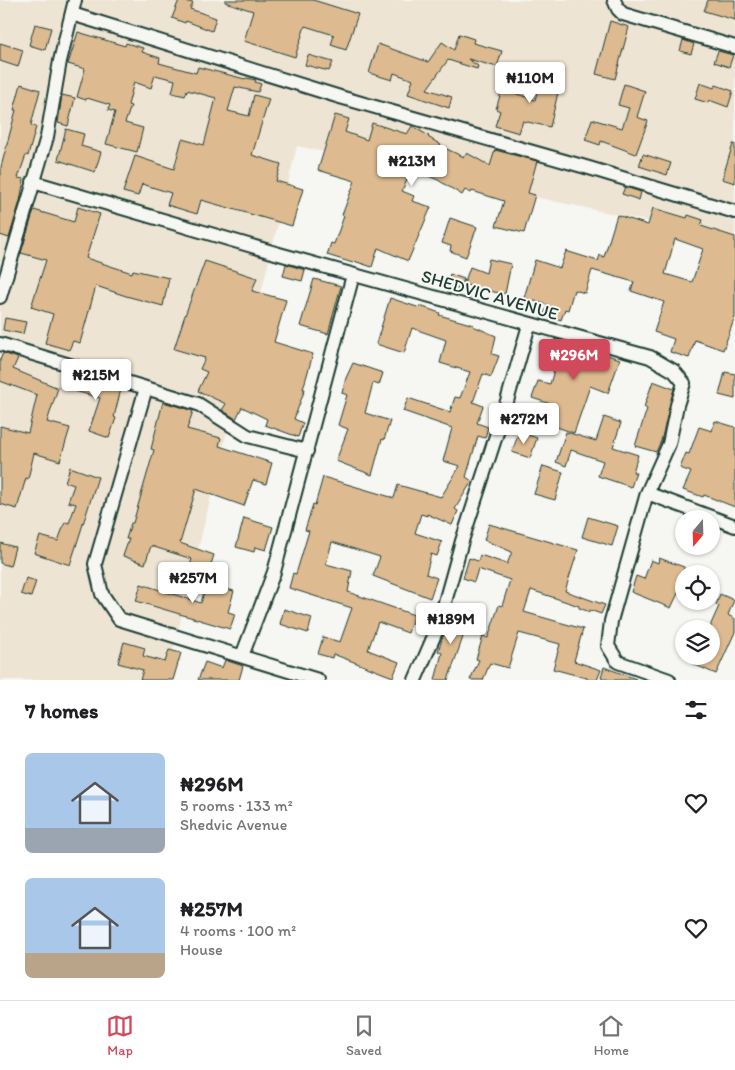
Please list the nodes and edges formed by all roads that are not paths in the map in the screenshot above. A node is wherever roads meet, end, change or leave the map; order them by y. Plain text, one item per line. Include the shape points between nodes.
1 (75, 0) edge
2 (614, 0) edge
3 (72, 14) junction
4 (735, 47) edge
5 (32, 182) junction
6 (735, 212) edge
7 (353, 275) junction
8 (0, 297) edge
9 (529, 325) junction
10 (0, 344) edge
11 (146, 388) junction
12 (307, 451) junction
13 (647, 493) junction
14 (735, 526) edge
15 (242, 656) junction
16 (318, 680) edge
17 (415, 680) edge
18 (668, 680) edge

1 - 3 street
2 - 4 street via 624,14
3 - 5 street via 47,137
3 - 6 street via 340,97
5 - 7 street, SHEDVIC AVENUE
5 - 8 street
7 - 9 street, SHEDVIC AVENUE
7 - 12 street
9 - 13 street, SHEDVIC AVENUE via 650,357 674,371 684,383 669,444
9 - 17 street via 438,627
10 - 11 street
11 - 12 street via 198,404 248,436
11 - 15 street via 95,564 102,594 119,619
12 - 15 street via 274,572
13 - 14 street
13 - 18 street, SHEDVIC AVENUE via 611,622 608,646 618,662
15 - 16 street

